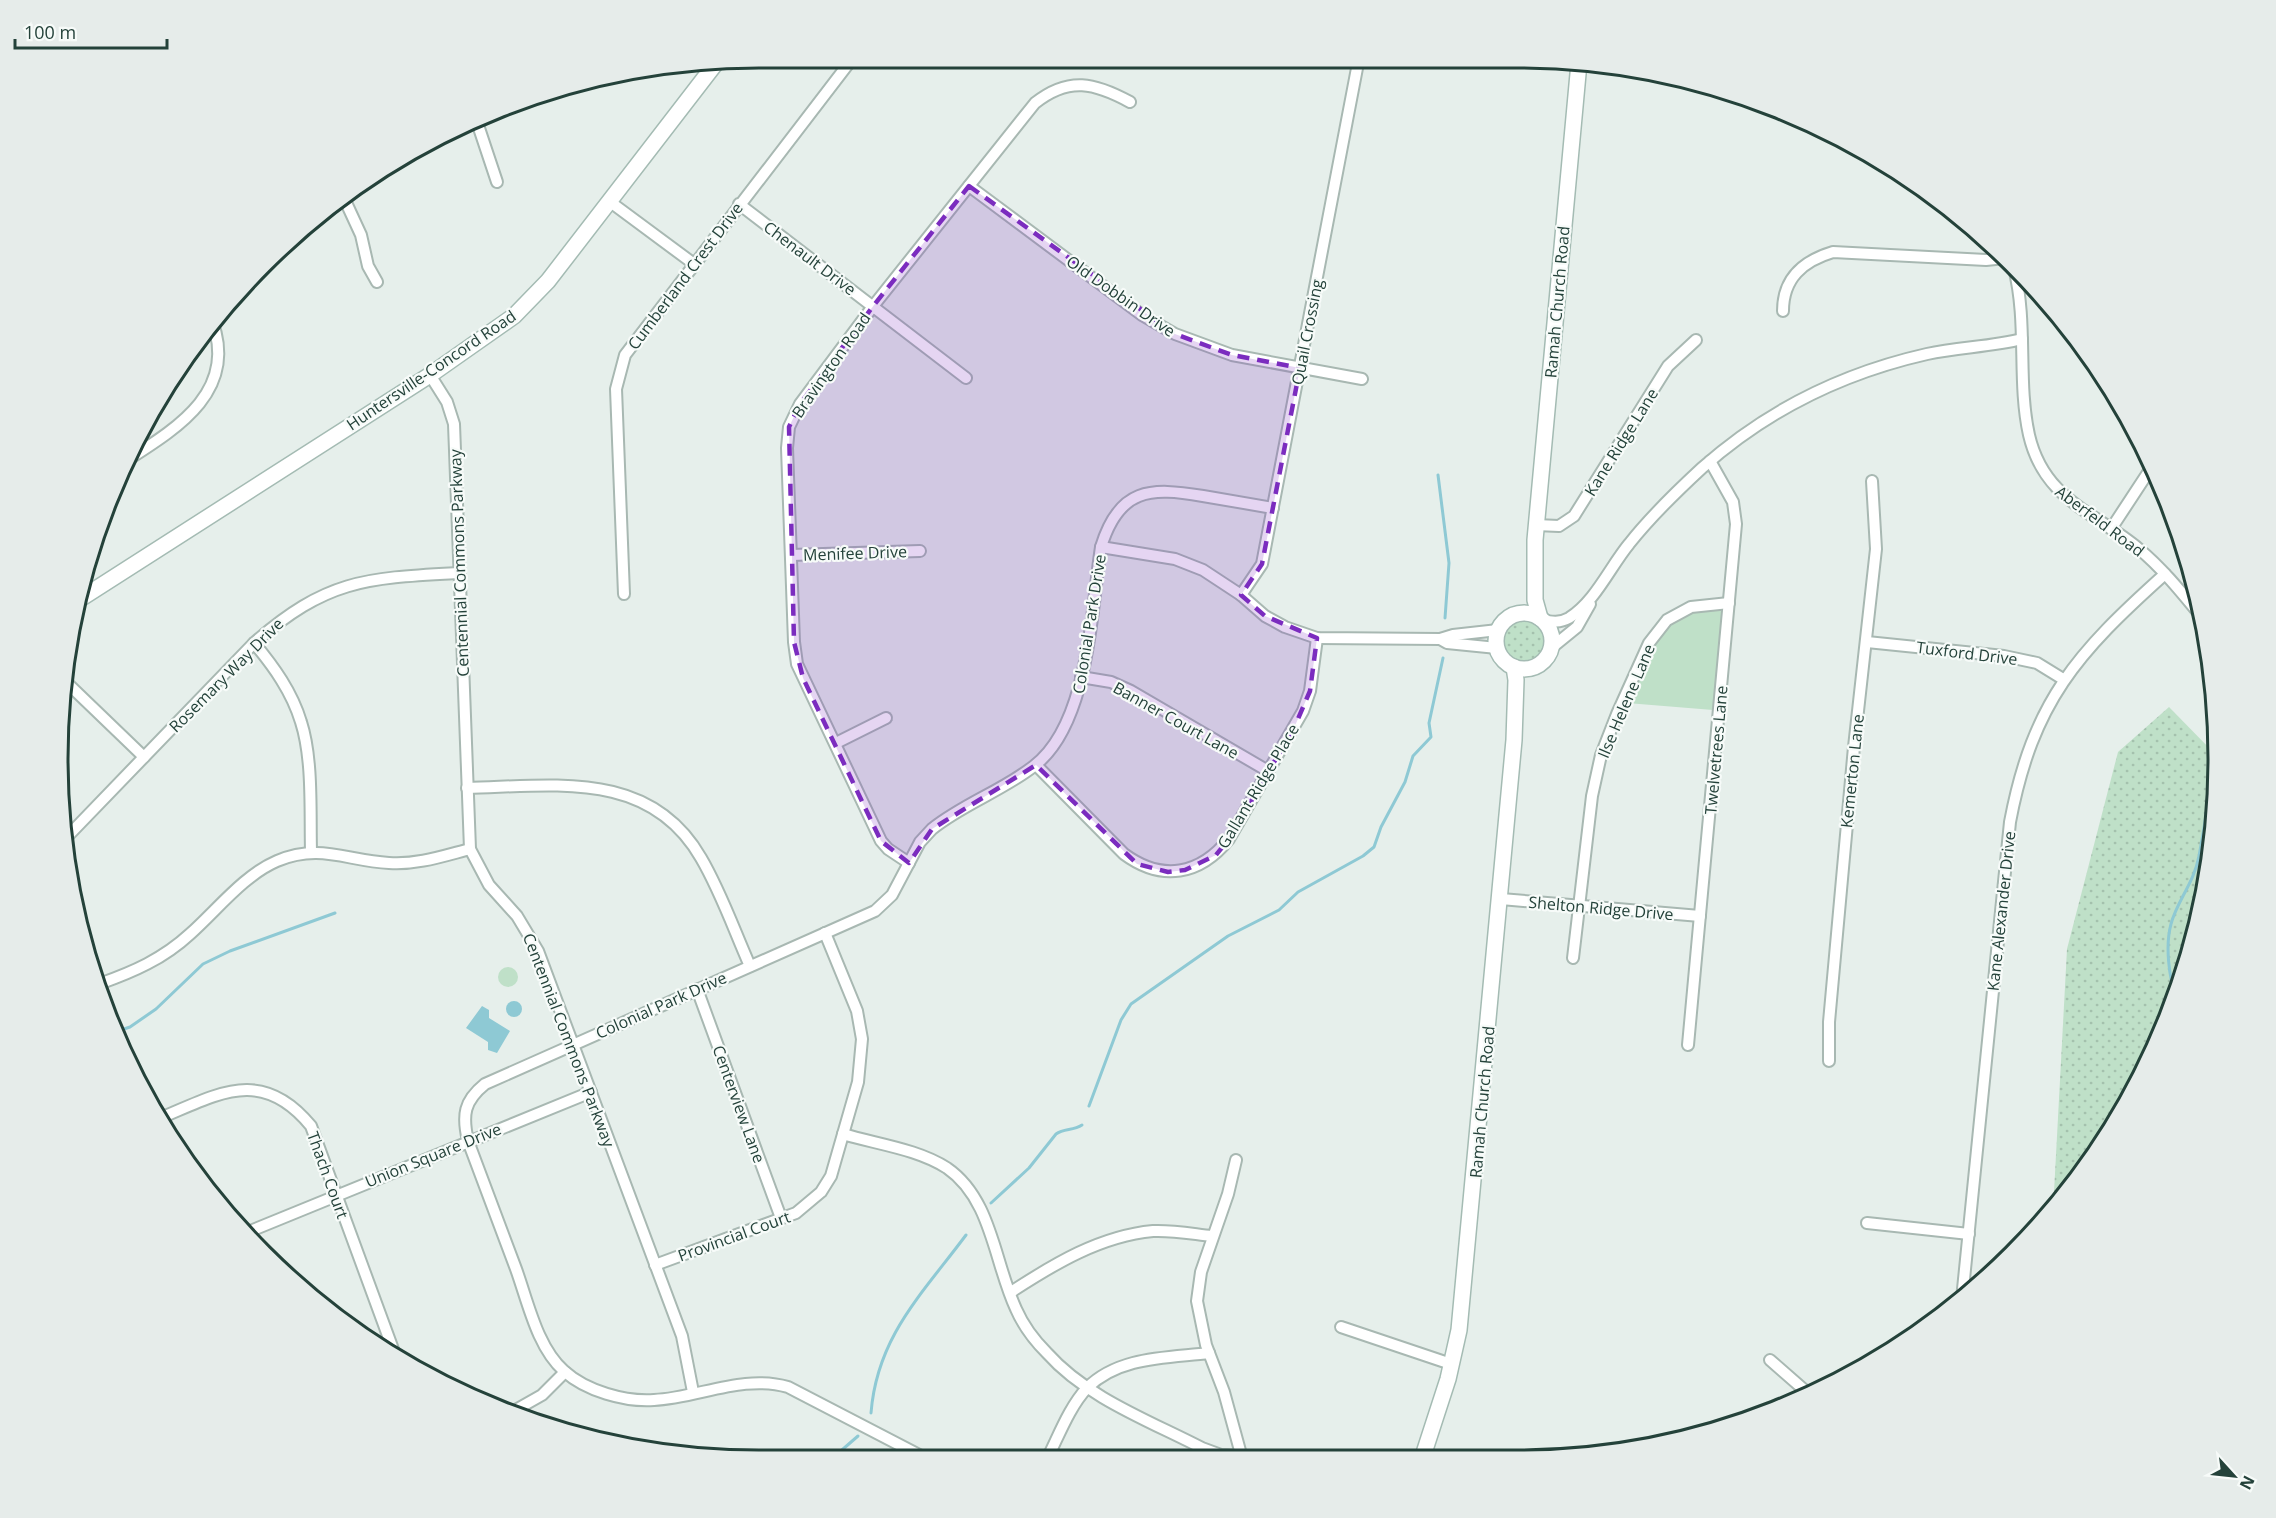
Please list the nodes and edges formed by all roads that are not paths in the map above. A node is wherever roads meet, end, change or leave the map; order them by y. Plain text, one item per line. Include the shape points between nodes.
1 (845, 68) edge
2 (1357, 68) edge
3 (711, 69) edge
4 (1578, 70) edge
5 (1130, 102) dead end
6 (479, 127) edge
7 (497, 182) dead end
8 (969, 186) junction
9 (609, 201) junction
10 (346, 204) edge
11 (739, 204) junction
12 (1994, 259) edge
13 (694, 264) junction
14 (2015, 280) edge
15 (377, 282) dead end
16 (874, 305) junction
17 (1783, 311) dead end
18 (215, 331) edge
19 (2022, 339) junction
20 (1696, 340) dead end
21 (1300, 368) junction
22 (430, 375) junction
23 (966, 378) dead end
24 (1362, 379) dead end
25 (140, 452) edge
26 (1710, 461) junction
27 (2147, 474) edge
28 (1872, 481) dead end
29 (1273, 508) junction
30 (2111, 529) junction
31 (1535, 532) junction
32 (1101, 547) junction
33 (920, 551) dead end
34 (791, 555) junction
35 (459, 573) junction
36 (2165, 574) junction
37 (1596, 590) junction
38 (88, 594) edge
39 (624, 594) dead end
40 (1241, 595) junction
41 (1729, 603) junction
42 (2190, 604) edge
43 (1519, 612) junction
44 (1541, 619) junction
45 (1498, 630) junction
46 (1317, 638) junction
47 (1440, 639) junction
48 (1867, 642) junction
49 (254, 643) junction
50 (1497, 648) junction
51 (1550, 649) junction
52 (1514, 667) junction
53 (1532, 668) junction
54 (1081, 677) junction
55 (2063, 679) junction
56 (71, 687) edge
57 (886, 718) dead end
58 (1514, 740) junction
59 (836, 743) junction
60 (144, 757) junction
61 (1036, 765) junction
62 (1268, 771) junction
63 (467, 788) junction
64 (72, 832) edge
65 (470, 849) junction
66 (311, 851) junction
67 (909, 863) junction
68 (1501, 899) junction
69 (1580, 905) junction
70 (1700, 916) junction
71 (825, 933) junction
72 (1573, 958) dead end
73 (750, 966) junction
74 (104, 982) edge
75 (697, 989) junction
76 (573, 1044) junction
77 (1688, 1045) dead end
78 (1829, 1061) dead end
79 (591, 1092) junction
80 (167, 1115) edge
81 (843, 1134) junction
82 (468, 1141) junction
83 (1236, 1160) dead end
84 (337, 1195) junction
85 (782, 1218) junction
86 (1867, 1223) dead end
87 (253, 1230) edge
88 (1969, 1234) junction
89 (1212, 1236) junction
90 (655, 1265) junction
91 (1963, 1287) edge
92 (1011, 1292) junction
93 (1341, 1327) dead end
94 (391, 1344) edge
95 (1209, 1353) junction
96 (1770, 1360) dead end
97 (1451, 1364) junction
98 (565, 1372) junction
99 (1087, 1388) junction
100 (1803, 1388) edge
101 (693, 1392) junction
102 (520, 1408) edge
103 (909, 1450) edge
104 (1052, 1450) edge
105 (1207, 1450) edge
106 (1239, 1450) edge
107 (1425, 1450) edge

1 - 11 street, Cumberland Crest Drive
2 - 21 street, Quail Crossing
3 - 9 main road, Huntersville-Concord Road
4 - 31 main road, Ramah Church Road
5 - 8 street, Bravington Road via 1106,89 1087,85 1044,96
6 - 7 street
8 - 16 street, Bravington Road
8 - 21 street, Old Dobbin Drive via 1142,315 1175,334 1232,355
9 - 13 street
9 - 22 main road, Huntersville-Concord Road via 533,298 502,326
10 - 15 street
11 - 13 street, Cumberland Crest Drive
11 - 16 street, Chenault Drive
12 - 17 street via 1833,252 1816,257 1788,282
13 - 39 street, Cumberland Crest Drive via 625,355 618,376
14 - 19 street, Aberfeld Road
16 - 23 street, Chenault Drive
16 - 34 street, Bravington Road via 800,404 789,427
18 - 25 street via 218,360 208,392 186,420
19 - 26 street via 1927,354 1867,370 1773,414
19 - 30 street, Aberfeld Road via 2026,422 2041,469 2078,508
20 - 31 street, Kane Ridge Lane via 1668,366 1574,516 1559,526
21 - 24 street, Old Dobbin Drive
21 - 29 street, Quail Crossing
22 - 35 street, Centennial Commons Parkway via 447,402 454,424
22 - 38 main road, Huntersville-Concord Road
26 - 37 street via 1649,520
26 - 41 street, Twelvetrees Lane via 1736,514
27 - 30 street
28 - 48 street, Kemerton Lane via 1876,549
29 - 32 street, Colonial Park Drive via 1160,490 1126,504 1107,529
29 - 40 street, Quail Crossing via 1262,564
30 - 36 street, Aberfeld Road
31 - 43 main road, Ramah Church Road
31 - 44 main road, Ramah Church Road via 1535,600
32 - 40 street via 1175,559 1203,570
32 - 54 street, Colonial Park Drive
33 - 34 street, Menifee Drive
34 - 59 street, Bravington Road via 797,664
35 - 49 street, Rosemary Way Drive via 391,576 352,583 286,615
35 - 63 street, Centennial Commons Parkway
36 - 42 street, Aberfeld Road
36 - 55 street, Kane Alexander Drive via 2103,632
37 - 44 street via 1568,618 1558,622
37 - 51 street via 1577,627
40 - 46 street via 1264,616
41 - 69 street, Ilse Helene Lane via 1704,604 1678,612 1649,643 1599,765 1588,820
41 - 70 street, Twelvetrees Lane
43 - 44 main road
43 - 45 main road
44 - 51 main road, Ramah Church Road via 1550,632
45 - 47 street
45 - 50 main road
46 - 47 street
46 - 62 street, Gallant Ridge Place via 1310,691 1303,711
47 - 50 street
48 - 55 street, Tuxford Drive via 2004,656 2037,663
48 - 78 street, Kemerton Lane via 1829,1022
49 - 60 street, Rosemary Way Drive
49 - 66 street via 276,669 302,723
50 - 52 main road via 1503,660
51 - 53 main road, Ramah Church Road
52 - 53 main road
52 - 58 main road, Ramah Church Road
53 - 58 main road, Ramah Church Road
54 - 61 street, Colonial Park Drive via 1075,706 1065,726
54 - 62 street, Banner Court Lane via 1111,682 1131,691
55 - 88 street, Kane Alexander Drive via 2024,760 2010,822
56 - 60 street
57 - 59 street
58 - 68 main road, Ramah Church Road
59 - 67 street, Bravington Road via 881,841
60 - 64 street, Rosemary Way Drive
61 - 62 street, Gallant Ridge Place via 1124,854 1137,864 1168,872 1200,865 1216,855
61 - 67 street, Colonial Park Drive via 932,829
63 - 65 street, Centennial Commons Parkway
63 - 73 street via 589,786 613,790 664,814 700,856
65 - 66 street via 413,864
65 - 76 street, Centennial Commons Parkway via 489,885 532,937
66 - 74 street via 276,861 255,874 163,955 137,971
67 - 71 street, Colonial Park Drive via 892,895 875,911
68 - 69 street, Shelton Ridge Drive
68 - 97 main road, Ramah Church Road via 1459,1330
69 - 70 street, Shelton Ridge Drive
69 - 72 street, Ilse Helene Lane
70 - 77 street, Twelvetrees Lane
71 - 73 street, Colonial Park Drive
71 - 81 street, Provincial Court via 857,1011 862,1039 858,1082
73 - 75 street, Colonial Park Drive
75 - 76 street, Colonial Park Drive
75 - 85 street, Centerview Lane
76 - 79 street, Centennial Commons Parkway
76 - 82 street, Colonial Park Drive via 485,1084 472,1094 463,1119
79 - 82 street, Union Square Drive
79 - 90 street, Centennial Commons Parkway
80 - 84 street, Thach Court via 227,1090 245,1088 281,1097 311,1126
81 - 85 street, Provincial Court via 831,1176 821,1192 808,1206
81 - 92 street via 929,1160 961,1179 978,1203
82 - 84 street, Union Square Drive
82 - 98 street, Colonial Park Drive via 540,1334
83 - 89 street
84 - 87 street, Union Square Drive
84 - 94 street, Thach Court
85 - 90 street, Provincial Court
86 - 88 street
88 - 91 street, Kane Alexander Drive
89 - 92 street via 1154,1231 1101,1242
89 - 95 street via 1197,1301
90 - 101 street, Centennial Commons Parkway via 682,1336
92 - 99 street via 1028,1330 1047,1353
93 - 97 street
95 - 99 street via 1142,1360 1117,1369
95 - 106 street
96 - 100 street
97 - 107 main road, Ramah Church Road
98 - 101 street, Colonial Park Drive via 599,1390 633,1401
98 - 102 street via 542,1395
99 - 104 street
99 - 105 street
101 - 103 street, Colonial Park Drive via 774,1383

